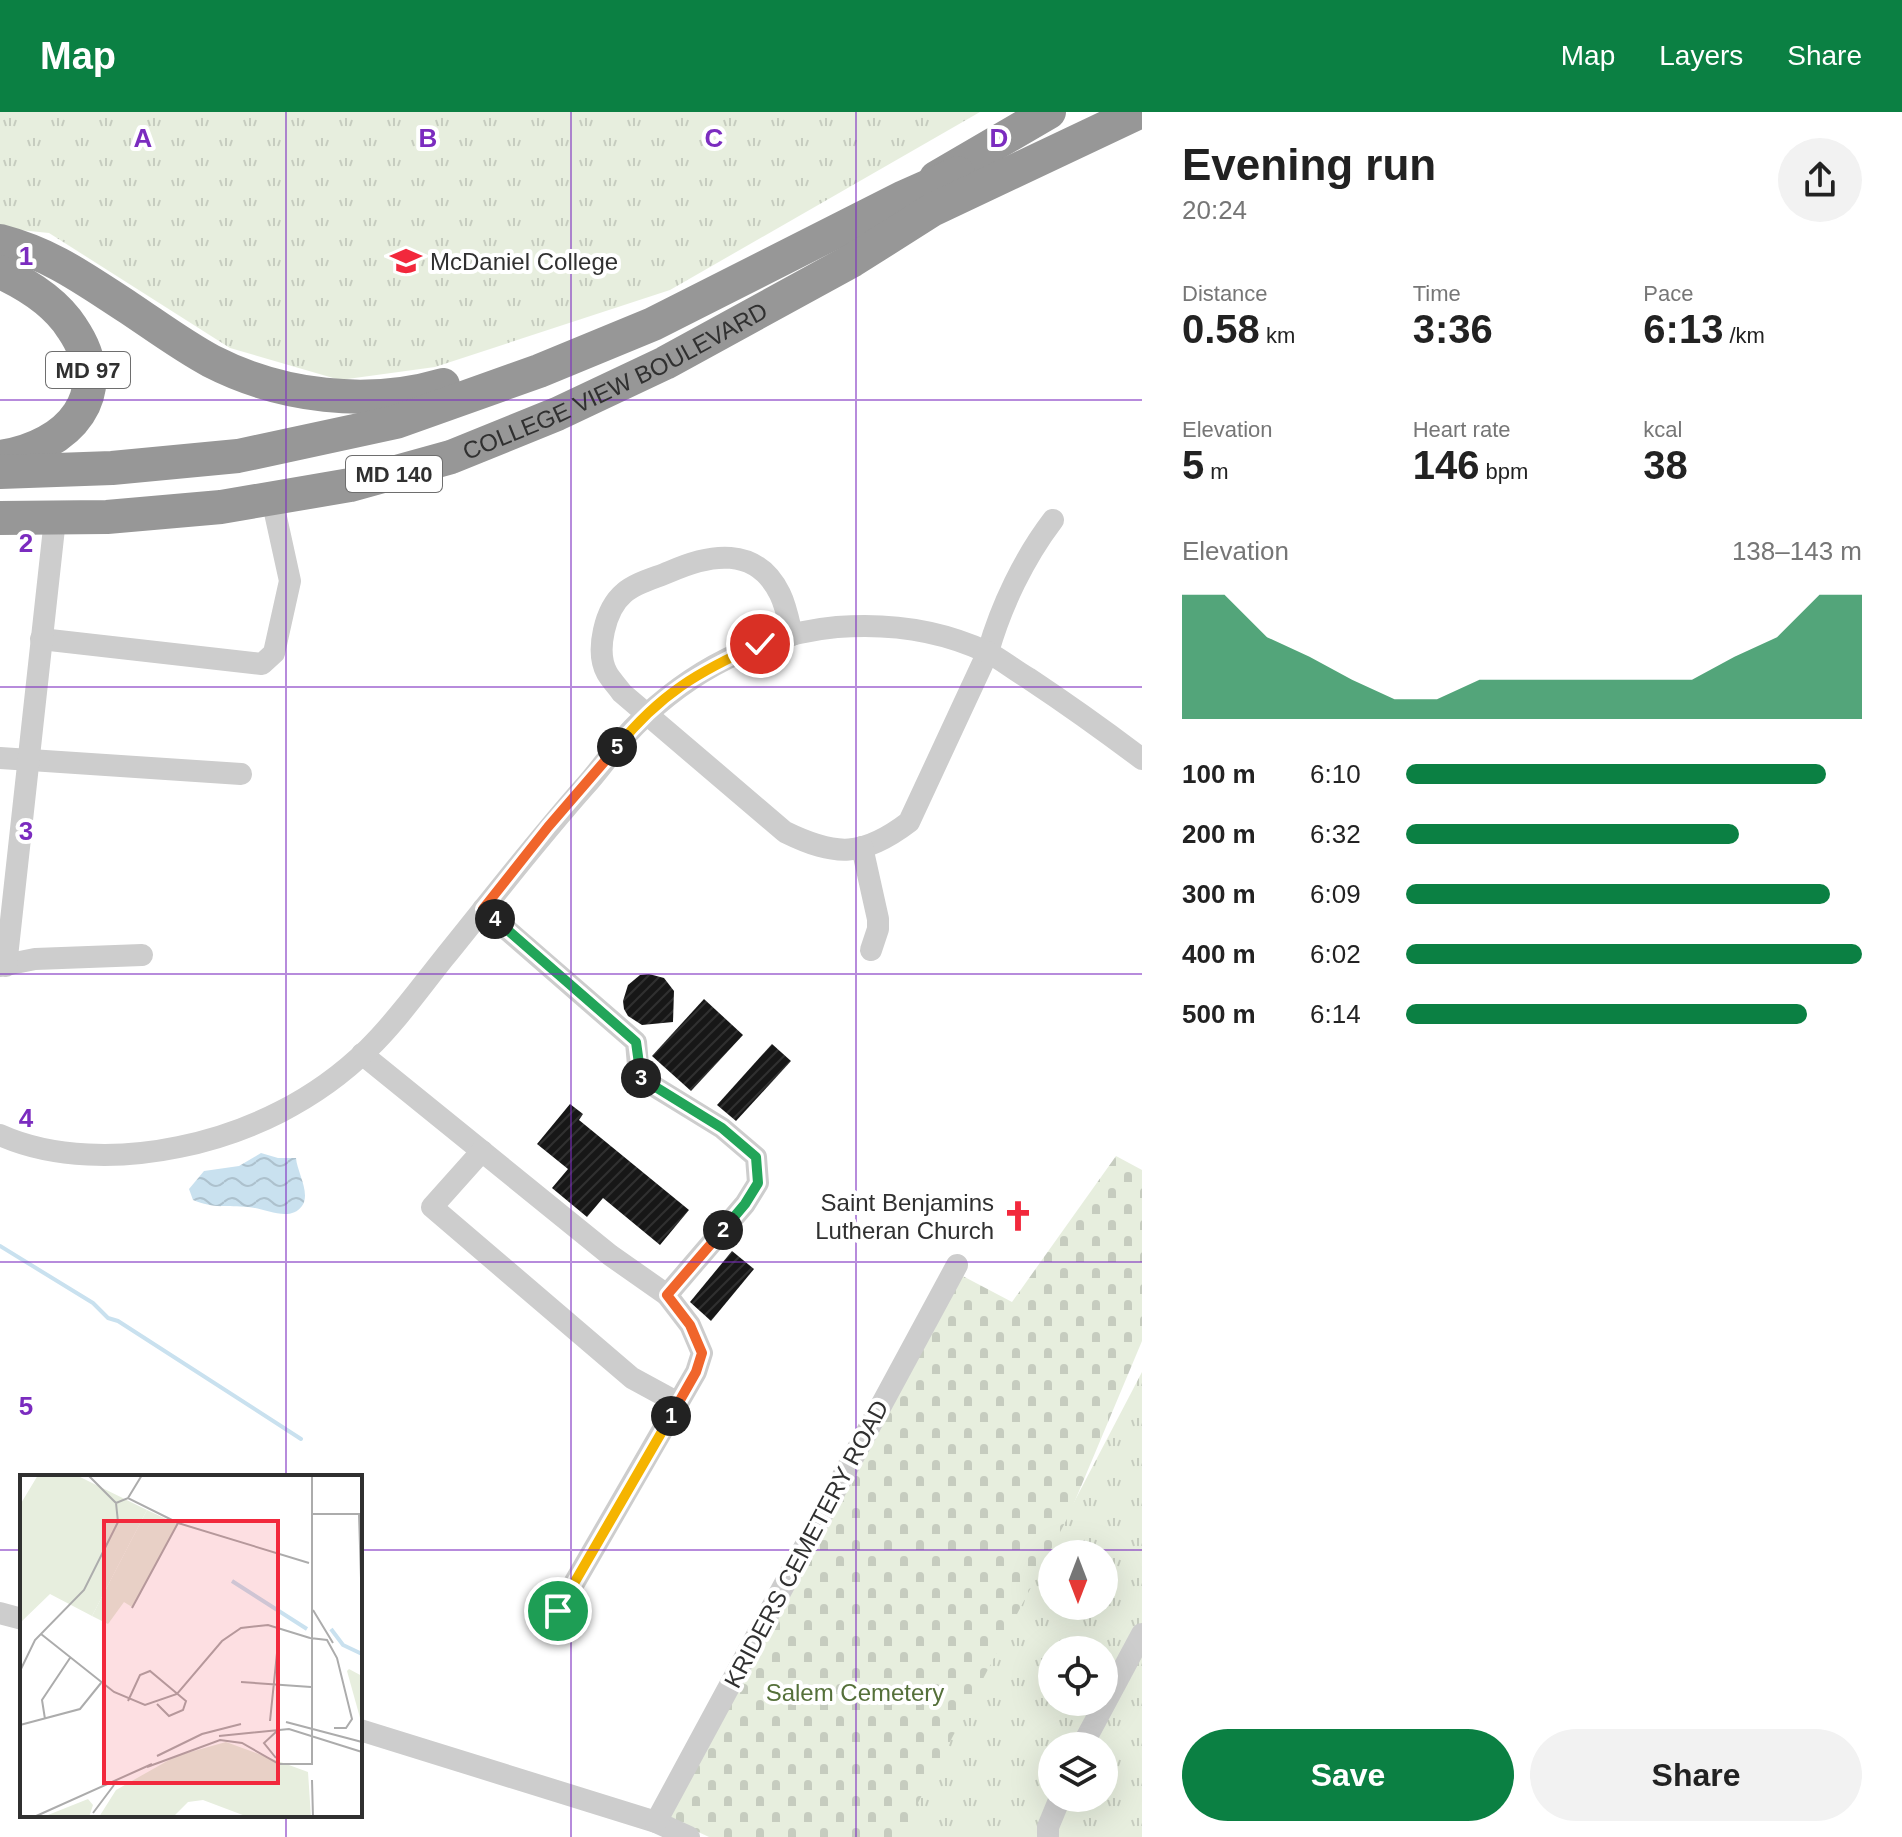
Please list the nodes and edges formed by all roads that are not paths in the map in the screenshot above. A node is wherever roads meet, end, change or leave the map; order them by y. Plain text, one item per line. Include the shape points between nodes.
1 (1049, 112) edge
2 (1091, 112) edge
3 (1139, 112) edge
4 (904, 197) junction
5 (860, 220) junction
6 (0, 241) edge
7 (0, 272) edge
8 (0, 457) edge
9 (0, 472) edge
10 (272, 499) junction
11 (0, 518) edge
12 (55, 519) junction
13 (1053, 520) dead end
14 (792, 635) junction
15 (41, 639) junction
16 (988, 652) junction
17 (646, 715) junction
18 (0, 758) edge
19 (1142, 759) edge
20 (28, 760) junction
21 (241, 774) dead end
22 (862, 847) junction
23 (483, 909) junction
24 (871, 950) dead end
25 (142, 955) dead end
26 (3, 966) edge
27 (362, 1054) junction
28 (7, 1138) edge
29 (482, 1151) junction
30 (957, 1265) dead end
31 (667, 1295) junction
32 (678, 1403) junction
33 (558, 1611) dead end
34 (0, 1613) edge
35 (20, 1618) edge
36 (1142, 1634) edge
37 (362, 1731) edge
38 (1090, 1732) edge
39 (1054, 1812) edge
40 (656, 1822) junction
41 (689, 1837) edge
42 (1048, 1837) edge

1 - 4 highway
2 - 4 highway, COLLEGE VIEW BOULEVARD / MD 140
3 - 10 highway, COLLEGE VIEW BOULEVARD / MD 140 via 932,210 853,260 583,402 451,457 362,482
4 - 5 highway, COLLEGE VIEW BOULEVARD / MD 140
5 - 6 highway via 556,348 435,387 379,397 306,392 238,373 196,352 78,273
5 - 9 highway, COLLEGE VIEW BOULEVARD / MD 140 via 653,324 396,422 238,456
7 - 8 highway, MD 97 via 62,314 86,353 89,373 81,409 70,427 38,448
10 - 12 highway, COLLEGE VIEW BOULEVARD / MD 140
10 - 15 street via 290,581 274,653 262,664
11 - 12 highway, COLLEGE VIEW BOULEVARD / MD 140
12 - 15 street
13 - 16 street via 1017,579
14 - 16 street via 873,624 934,633
14 - 17 street via 710,666
14 - 17 street via 780,593 765,574 743,560 719,555 694,561 624,592 610,612 602,651 606,671
15 - 20 street
16 - 19 street
16 - 22 street via 909,822
17 - 22 street via 785,832 838,851
17 - 23 street
18 - 20 street
20 - 21 street
20 - 26 street
22 - 24 street via 878,919
23 - 27 street
23 - 31 street via 636,1042 639,1077 722,1128 756,1157 758,1183 745,1204
25 - 26 street via 35,959
27 - 28 street via 311,1095 241,1131 206,1141 129,1154 62,1151
27 - 29 street
29 - 31 street
29 - 32 street via 432,1207 632,1378
30 - 40 street, KRIDERS CEMETERY ROAD
31 - 32 street via 690,1325 702,1353
32 - 33 street
34 - 35 street
36 - 38 street
37 - 40 street
39 - 42 street
40 - 41 street

